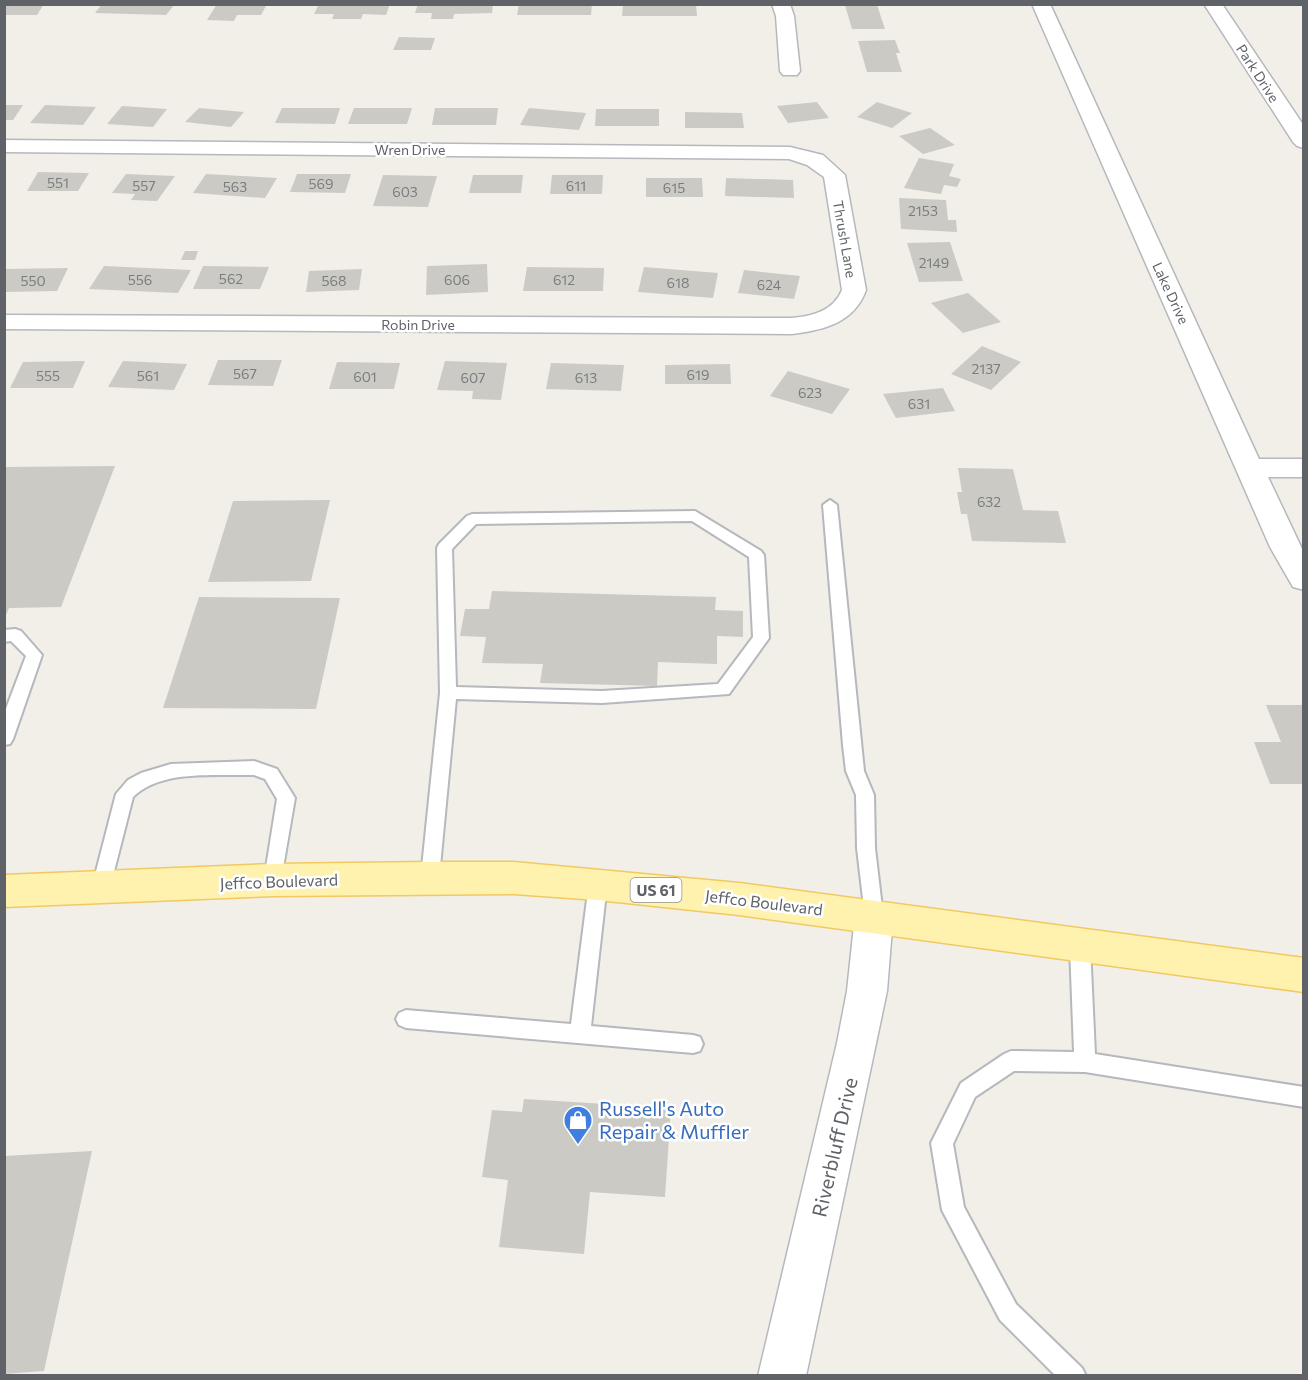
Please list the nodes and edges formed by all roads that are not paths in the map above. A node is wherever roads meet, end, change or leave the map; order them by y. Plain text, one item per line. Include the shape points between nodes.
1 (781, 4) edge
2 (1041, 4) edge
3 (1213, 4) edge
4 (790, 71) dead end
5 (1304, 142) edge
6 (4, 146) edge
7 (815, 160) joint
8 (831, 317) joint
9 (4, 322) edge
10 (1251, 468) junction
11 (1304, 468) edge
12 (830, 505) dead end
13 (1304, 580) edge
14 (4, 636) edge
15 (448, 693) junction
16 (4, 739) edge
17 (430, 877) junction
18 (273, 880) junction
19 (598, 884) junction
20 (101, 887) junction
21 (4, 891) edge
22 (874, 916) junction
23 (1080, 946) junction
24 (1304, 975) edge
25 (406, 1019) dead end
26 (580, 1035) junction
27 (693, 1044) dead end
28 (1085, 1062) junction
29 (1304, 1097) edge
30 (782, 1376) edge
31 (1074, 1376) edge

1 - 4 street
2 - 10 street, Lake Drive
3 - 5 street, Park Drive
6 - 7 street, Wren Drive via 780,151
7 - 8 street, Thrush Lane via 834,176 854,290 847,305
8 - 9 street, Robin Drive via 792,327
10 - 11 street
10 - 13 street, Lake Drive via 1285,547
12 - 22 lane via 855,771 865,795 866,849
14 - 16 lane via 15,635 34,655
15 - 15 lane via 444,548 472,519 695,516 756,555 760,638 723,690 602,697
15 - 17 lane
17 - 18 main road, Jeffco Boulevard / US 61
17 - 19 main road, Jeffco Boulevard / US 61
18 - 20 main road, Jeffco Boulevard / US 61
18 - 20 lane via 286,798 271,774 254,768 171,771 147,778 126,794
19 - 22 main road, Jeffco Boulevard / US 61
19 - 26 lane
20 - 21 main road, Jeffco Boulevard / US 61
22 - 23 main road, Jeffco Boulevard / US 61
22 - 30 street, Riverbluff Drive via 863,1012
23 - 24 main road, Jeffco Boulevard / US 61
23 - 28 lane
25 - 26 lane
26 - 27 lane
28 - 29 lane
28 - 31 lane via 1011,1061 968,1090 942,1143 953,1210 1008,1312

